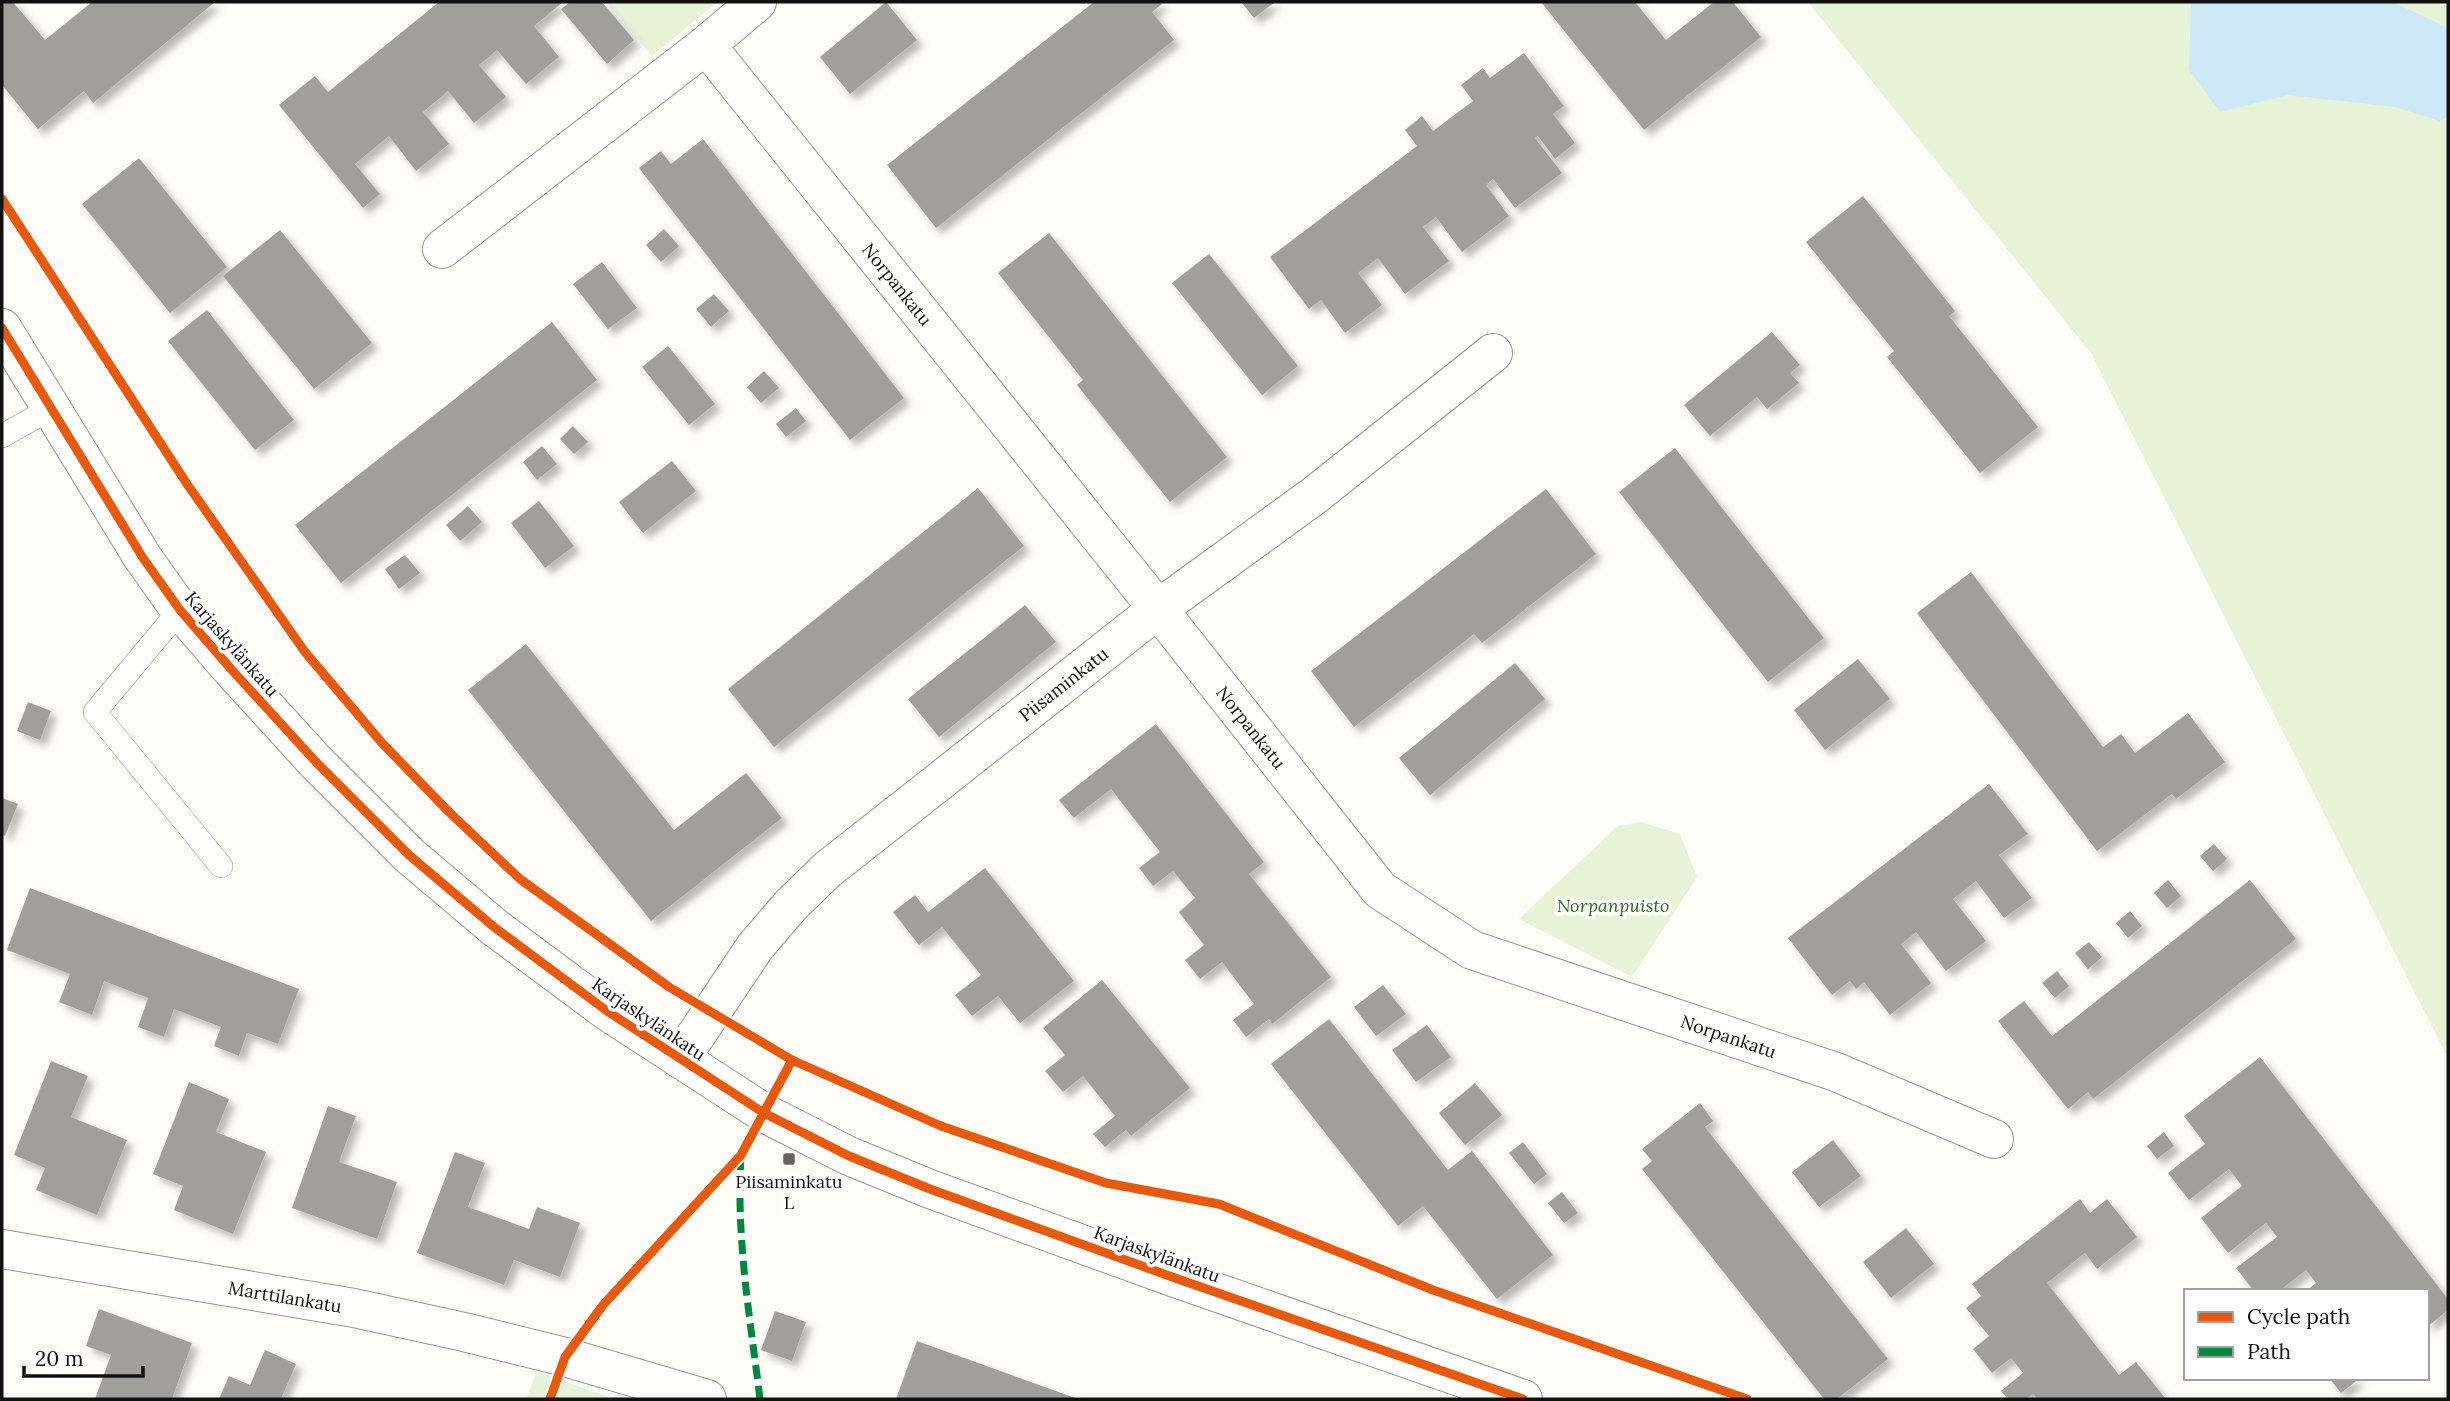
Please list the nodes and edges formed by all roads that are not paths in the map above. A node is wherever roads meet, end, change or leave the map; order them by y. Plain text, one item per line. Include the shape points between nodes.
1 (757, 2) edge
2 (705, 45) junction
3 (442, 249) dead end
4 (2, 328) edge
5 (1493, 353) dead end
6 (52, 408) junction
7 (2, 436) edge
8 (1158, 609) junction
9 (180, 610) junction
10 (221, 866) dead end
11 (680, 1059) junction
12 (1994, 1139) dead end
13 (2, 1249) edge
14 (707, 1399) edge
15 (1523, 1399) edge

1 - 2 street
2 - 3 street
2 - 8 street, Norpankatu
4 - 6 street, Karjaskylänkatu
5 - 8 street, Piisaminkatu via 1315,495
6 - 7 lane
6 - 9 street, Karjaskylänkatu
8 - 11 street, Piisaminkatu via 827,870 755,947
8 - 12 street, Norpankatu via 1380,890 1472,950 1836,1072
9 - 10 lane via 95,712
9 - 11 street, Karjaskylänkatu via 316,762 409,855 523,950
11 - 15 street, Karjaskylänkatu via 775,1118 889,1173
13 - 14 street, Marttilankatu via 354,1308 565,1357

